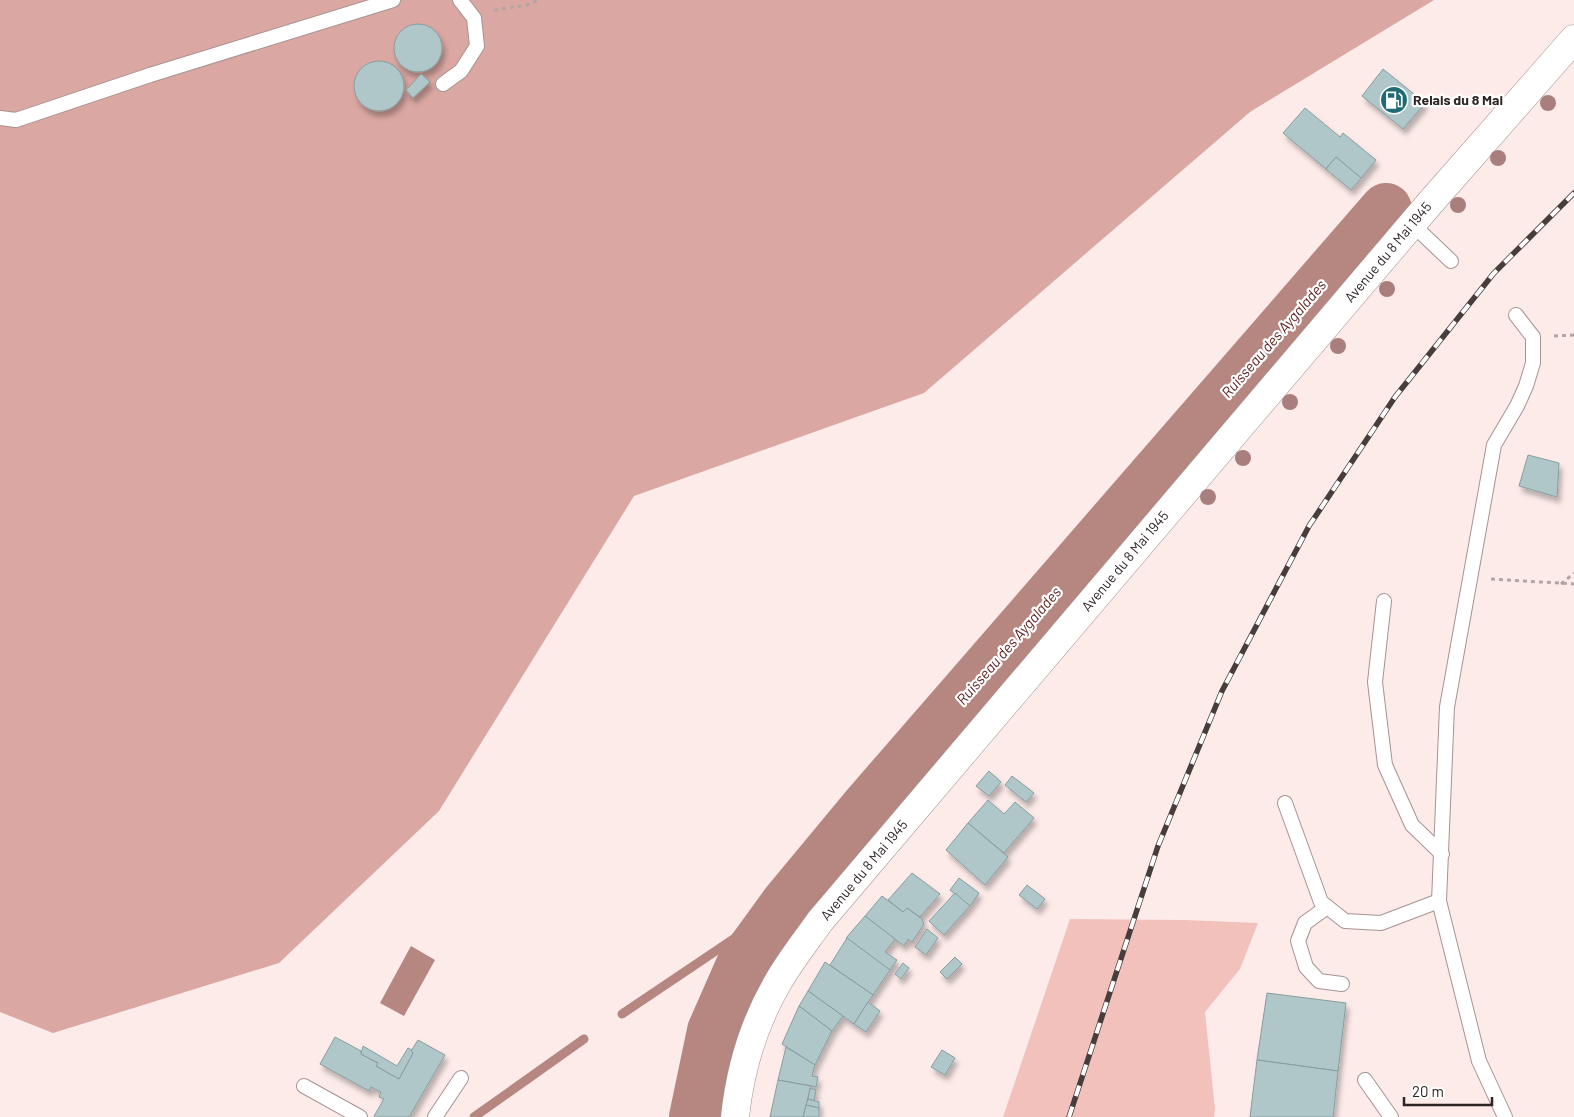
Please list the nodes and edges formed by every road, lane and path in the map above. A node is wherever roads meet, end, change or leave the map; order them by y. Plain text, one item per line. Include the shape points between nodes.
1 (393, 0) edge
2 (460, 0) edge
3 (539, 0) edge
4 (471, 13) junction
5 (1574, 39) edge
6 (443, 84) dead end
7 (0, 118) edge
8 (1412, 224) junction
9 (1451, 261) dead end
10 (1516, 315) dead end
11 (1574, 574) edge
12 (1470, 577) junction
13 (1561, 584) junction
14 (1574, 584) edge
15 (1384, 601) dead end
16 (1285, 803) dead end
17 (1442, 854) junction
18 (1439, 901) junction
19 (1327, 907) junction
20 (1342, 984) dead end
21 (460, 1078) dead end
22 (1365, 1080) dead end
23 (304, 1086) dead end
24 (360, 1117) edge
25 (435, 1117) edge
26 (735, 1117) edge
27 (1391, 1117) edge
28 (1505, 1117) edge

1 - 7 lane via 16,120
2 - 4 lane
3 - 4 path
4 - 6 lane via 476,46 461,71
5 - 8 main road, Avenue du 8 Mai 1945
8 - 9 lane
8 - 26 main road, Avenue du 8 Mai 1945 via 820,922 779,980 759,1018 747,1055
10 - 12 lane via 1533,337 1533,363 1517,406 1494,445
11 - 13 path
12 - 13 path
12 - 17 lane via 1447,707
13 - 14 path
15 - 17 lane via 1375,682 1385,765 1412,825
16 - 19 lane via 1321,902
17 - 18 lane
18 - 19 lane via 1381,923 1346,921
18 - 28 lane via 1479,1061
19 - 20 lane via 1304,923 1298,941 1306,967 1319,981
21 - 25 lane
22 - 27 lane
23 - 24 lane

